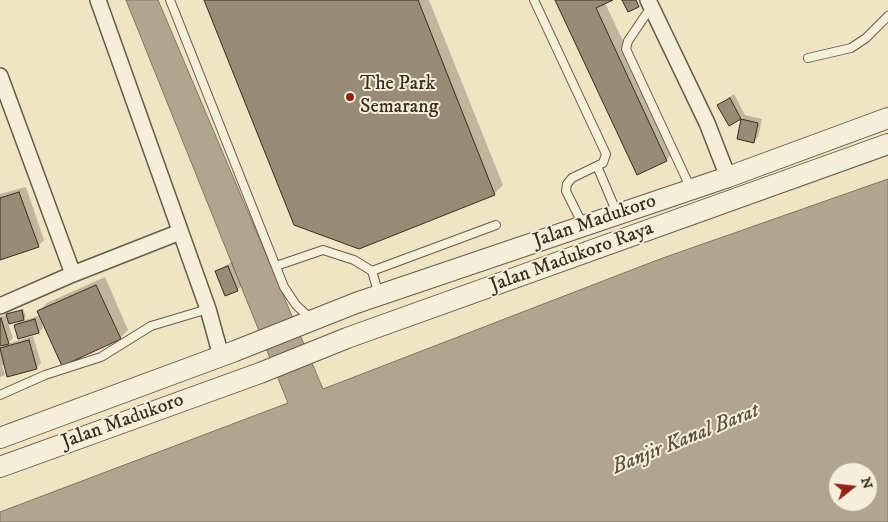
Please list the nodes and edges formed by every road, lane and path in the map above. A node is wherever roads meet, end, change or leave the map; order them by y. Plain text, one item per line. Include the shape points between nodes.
1 (98, 0) edge
2 (170, 0) edge
3 (534, 0) edge
4 (650, 4) edge
5 (888, 16) edge
6 (808, 58) dead end
7 (0, 76) edge
8 (888, 118) edge
9 (888, 144) edge
10 (597, 166) junction
11 (728, 177) junction
12 (692, 189) junction
13 (736, 199) junction
14 (617, 214) junction
15 (496, 225) dead end
16 (583, 226) junction
17 (180, 232) junction
18 (276, 266) junction
19 (372, 271) junction
20 (73, 274) junction
21 (379, 295) junction
22 (0, 306) edge
23 (208, 309) junction
24 (306, 322) junction
25 (235, 351) junction
26 (253, 375) joint
27 (0, 395) edge
28 (0, 438) edge
29 (0, 467) edge

1 - 17 street
2 - 18 lane
3 - 10 lane via 606,154 604,162
4 - 11 street via 707,123
4 - 12 lane via 626,49
5 - 6 lane via 851,48
7 - 20 street
8 - 11 street, Jalan Madukoro
9 - 13 street, Jalan Madukoro Raya
10 - 14 lane
10 - 16 lane via 572,178 567,184 566,191
11 - 12 street, Jalan Madukoro
11 - 13 street
12 - 14 street, Jalan Madukoro
13 - 26 street, Jalan Madukoro Raya
14 - 16 street, Jalan Madukoro
15 - 19 lane
16 - 21 street, Jalan Madukoro
17 - 20 street
17 - 23 street
18 - 19 lane via 323,250 354,260
18 - 24 lane
19 - 21 lane
20 - 22 street
21 - 24 street, Jalan Madukoro
23 - 25 street
23 - 27 lane via 151,326 101,357
24 - 25 street, Jalan Madukoro
25 - 28 street, Jalan Madukoro
26 - 29 street, Jalan Madukoro

